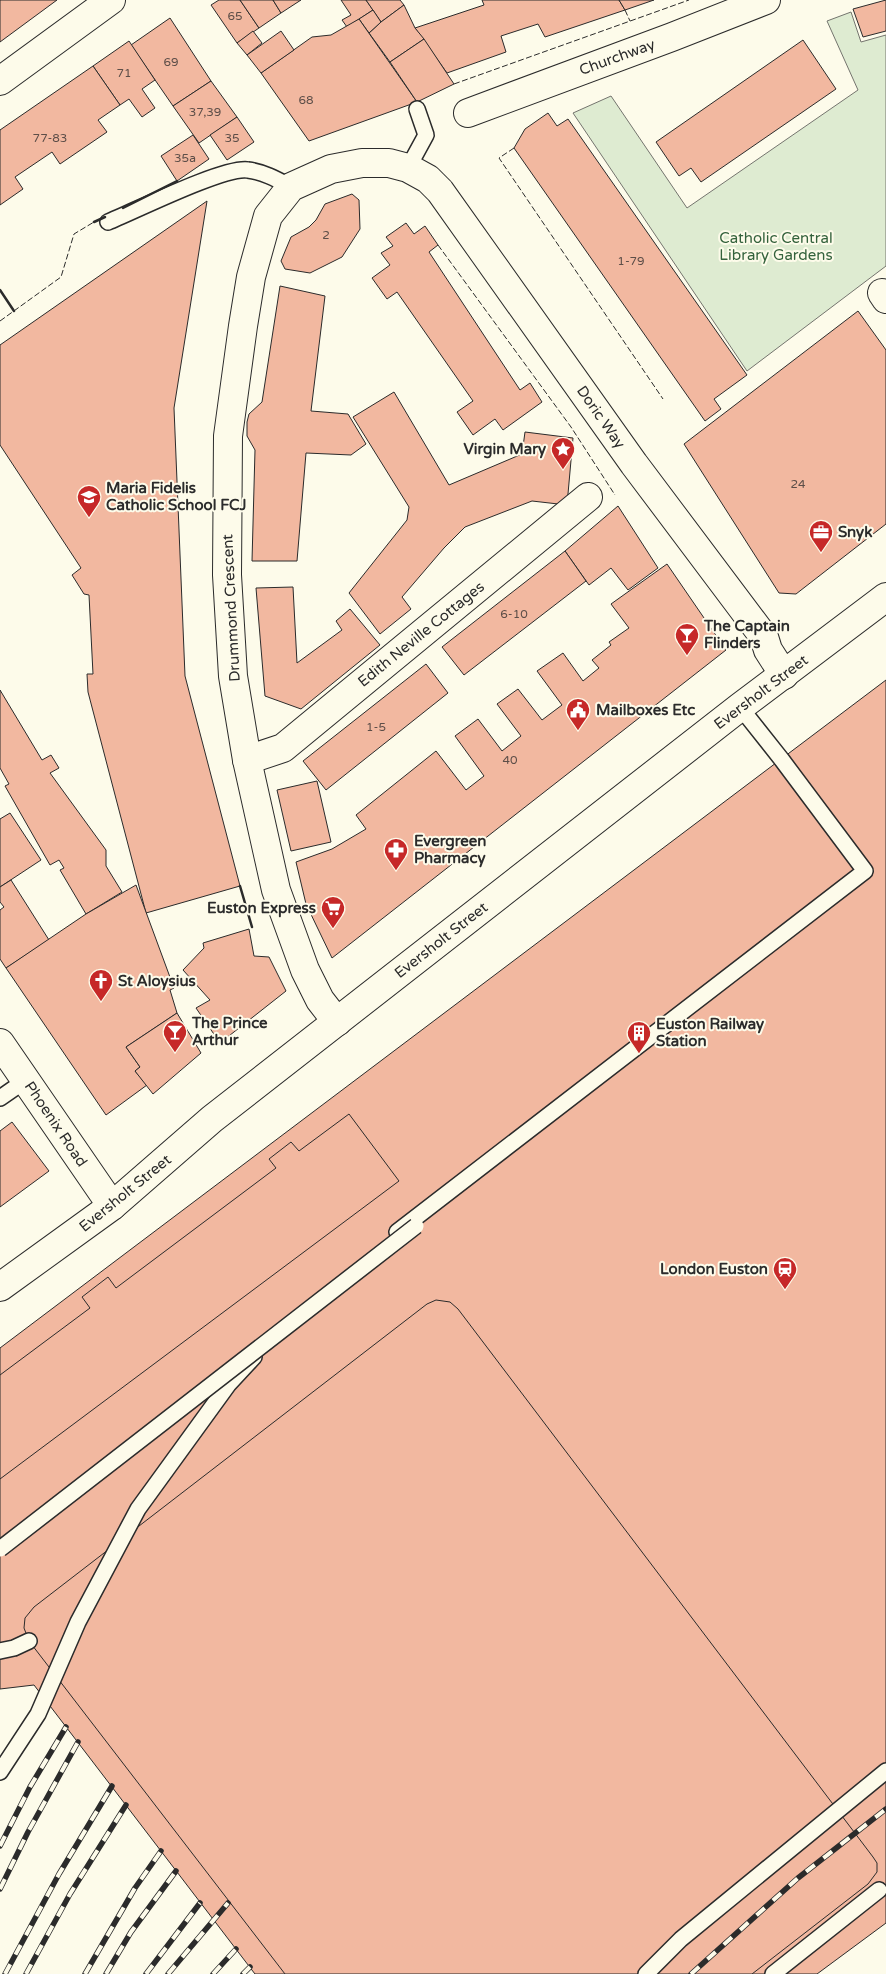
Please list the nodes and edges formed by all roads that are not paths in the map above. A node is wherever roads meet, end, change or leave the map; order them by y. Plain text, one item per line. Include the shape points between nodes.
1 (111, 0) edge
2 (766, 0) edge
3 (0, 81) edge
4 (417, 109) dead end
5 (468, 113) dead end
6 (408, 168) junction
7 (291, 187) junction
8 (108, 222) dead end
9 (588, 496) dead end
10 (886, 597) edge
11 (784, 675) junction
12 (748, 701) junction
13 (247, 760) junction
14 (336, 1022) junction
15 (0, 1043) edge
16 (26, 1080) junction
17 (0, 1098) edge
18 (112, 1206) junction
19 (416, 1226) dead end
20 (0, 1288) edge
21 (0, 1549) edge
22 (29, 1642) dead end
23 (0, 1651) edge
24 (886, 1771) edge
25 (0, 1772) edge
26 (879, 1890) dead end
27 (646, 1974) edge
28 (773, 1974) edge

1 - 3 street
2 - 5 street, Churchway
4 - 6 lane via 426,135
6 - 7 street, Doric Way via 389,163 362,163 331,169
6 - 11 street, Doric Way via 428,179 440,192 634,464 764,637 768,650
7 - 8 lane via 273,177 237,170
7 - 13 street, Drummond Crescent via 268,216 251,277 228,436 227,575 233,676
9 - 13 street, Edith Neville Cottages via 283,748
10 - 11 street, Eversholt Street
11 - 12 street, Eversholt Street
12 - 14 street, Eversholt Street
12 - 25 lane via 782,760 865,871 408,1223 286,1324 228,1385 138,1509 78,1622 38,1714
13 - 14 street, Drummond Crescent via 276,890 305,970
14 - 18 street, Eversholt Street via 212,1119
15 - 16 street, Phoenix Road
16 - 17 lane
16 - 18 street, Phoenix Road
18 - 20 street, Eversholt Street
19 - 21 lane, bridge
22 - 23 lane
24 - 27 lane via 681,1939
26 - 28 lane

